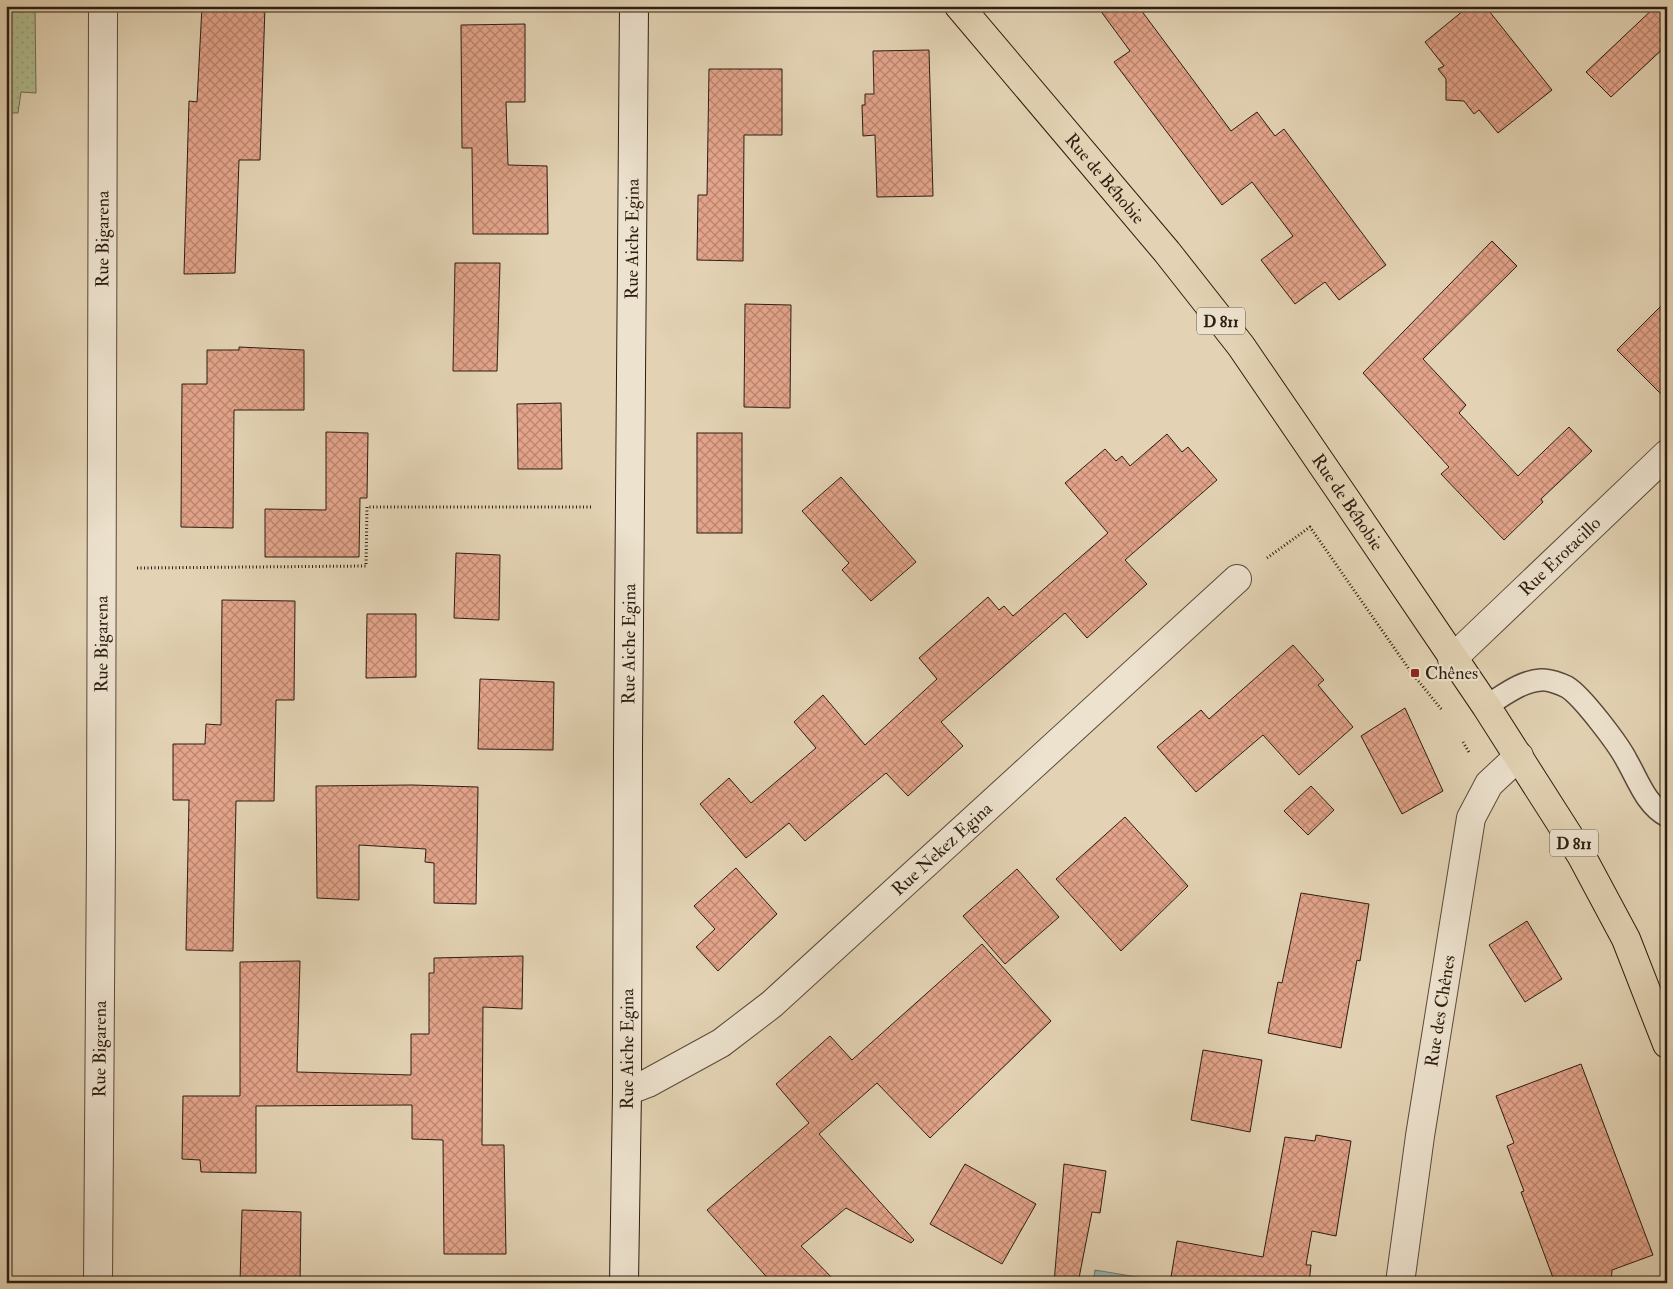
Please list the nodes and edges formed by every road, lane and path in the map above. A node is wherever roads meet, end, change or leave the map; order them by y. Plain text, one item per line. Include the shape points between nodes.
1 (103, 6) edge
2 (634, 6) edge
3 (959, 6) edge
4 (1667, 454) edge
5 (630, 508) junction
6 (102, 568) junction
7 (1237, 579) joint
8 (1452, 659) junction
9 (1486, 706) junction
10 (1445, 713) dead end
11 (1460, 737) dead end
12 (1519, 756) junction
13 (1489, 784) junction
14 (1667, 816) edge
15 (1667, 1044) edge
16 (627, 1091) junction
17 (98, 1283) edge
18 (624, 1283) edge
19 (1400, 1283) edge

1 - 6 street, Rue Bigarena
2 - 5 street, Rue Aiche Egina
3 - 8 main road, Rue de Béhobie / D 811 via 1168,252 1240,346
4 - 8 street, Rue Erotacillo
5 - 6 path via 367,507 366,566
5 - 16 street, Rue Aiche Egina
6 - 17 street, Rue Bigarena
7 - 10 path via 1310,527 1411,672
7 - 16 street, Rue Nekez Egina via 772,1004 721,1042 648,1083
8 - 9 main road, Rue de Béhobie / D 811
9 - 12 main road, Rue de Béhobie / D 811
9 - 14 lane via 1530,682 1543,680 1568,688 1594,714 1626,759 1644,794 1660,813
11 - 13 path
12 - 13 street, Rue des Chênes
12 - 15 main road, Rue de Béhobie / D 811 via 1582,855 1626,939
13 - 19 street, Rue des Chênes via 1471,818
16 - 18 street, Rue Aiche Egina

